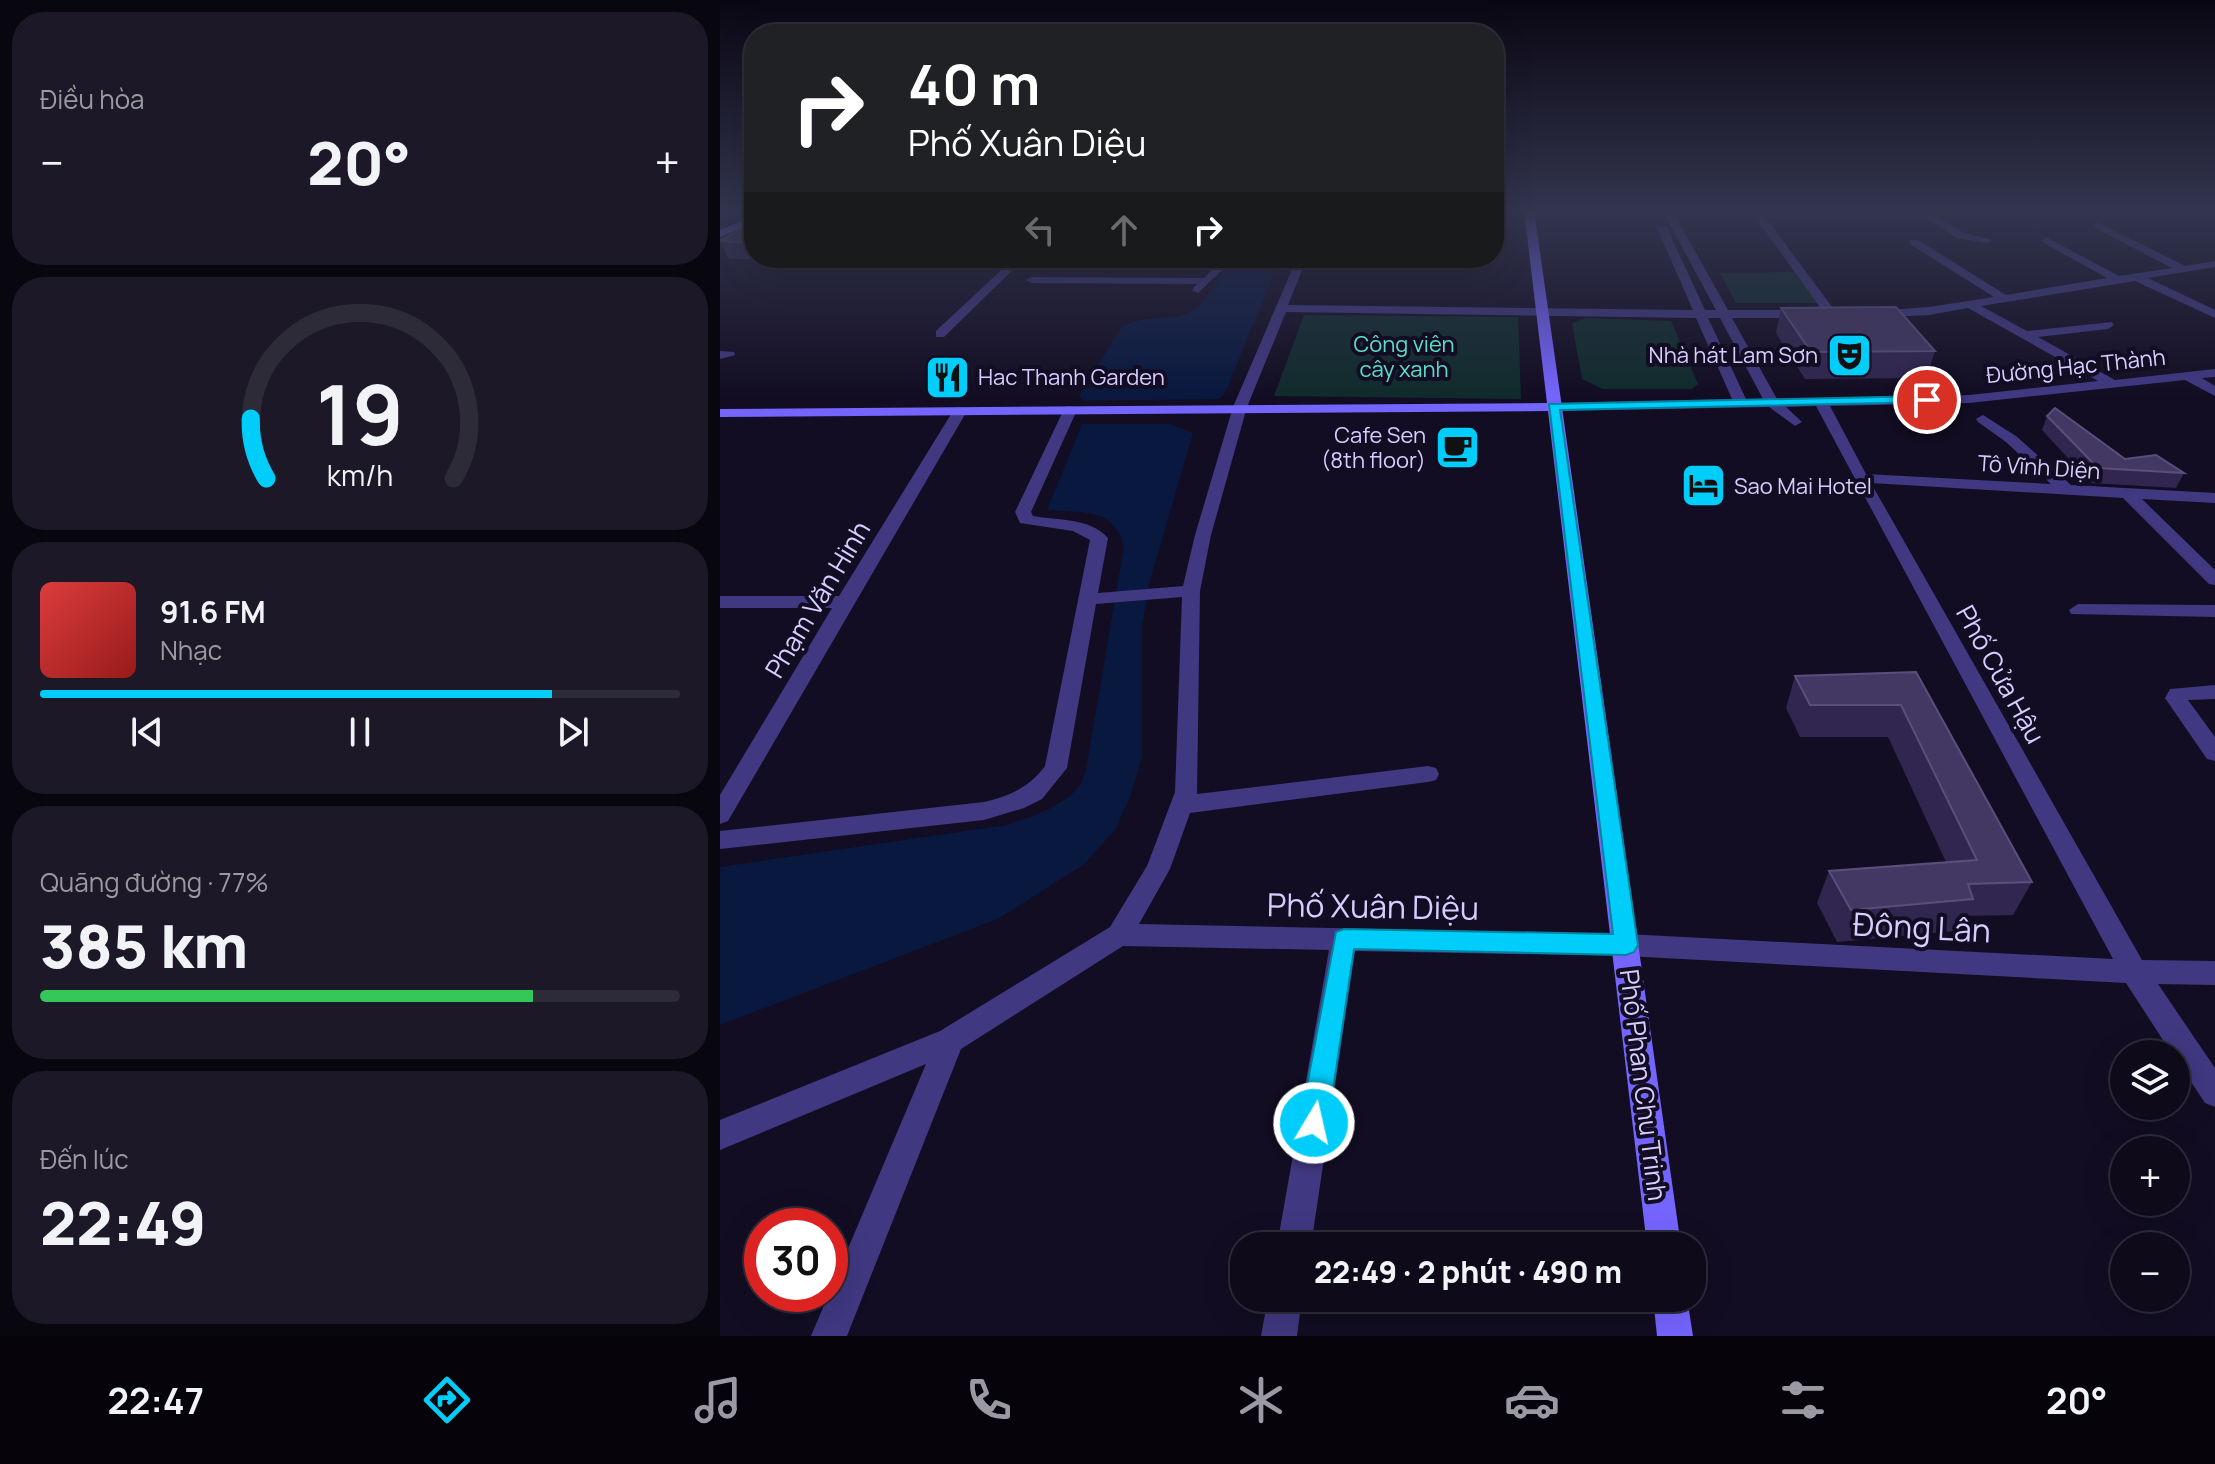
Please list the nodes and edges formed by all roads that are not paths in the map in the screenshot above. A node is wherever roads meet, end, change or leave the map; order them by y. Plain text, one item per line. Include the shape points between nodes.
1 (1005, 272) edge
2 (1216, 272) edge
3 (1296, 272) edge
4 (1537, 272) edge
5 (1682, 272) edge
6 (1701, 272) edge
7 (1804, 272) edge
8 (1809, 272) edge
9 (1963, 272) edge
10 (2104, 272) edge
11 (2160, 272) edge
12 (2134, 276) junction
13 (2116, 279) junction
14 (1032, 280) dead end
15 (1207, 281) junction
16 (1195, 293) dead end
17 (2215, 296) edge
18 (2002, 297) junction
19 (1967, 303) junction
20 (2190, 303) junction
21 (1281, 308) junction
22 (1542, 314) junction
23 (1701, 314) junction
24 (1723, 314) junction
25 (2215, 314) edge
26 (1838, 315) junction
27 (1862, 315) edge
28 (2108, 325) dead end
29 (940, 334) dead end
30 (2025, 335) junction
31 (2215, 373) edge
32 (2188, 376) junction
33 (2113, 384) junction
34 (2215, 392) edge
35 (1772, 402) junction
36 (1821, 402) junction
37 (1741, 403) junction
38 (1240, 407) junction
39 (1553, 407) junction
40 (1070, 410) junction
41 (960, 411) junction
42 (720, 413) edge
43 (1983, 419) dead end
44 (1795, 422) dead end
45 (1860, 478) junction
46 (2067, 490) junction
47 (2128, 494) junction
48 (2215, 498) edge
49 (2215, 580) edge
50 (1191, 591) junction
51 (1086, 599) junction
52 (720, 602) edge
53 (845, 602) junction
54 (2078, 610) dead end
55 (2215, 611) edge
56 (2215, 692) edge
57 (2215, 753) edge
58 (1428, 774) dead end
59 (1181, 805) junction
60 (720, 815) edge
61 (720, 840) edge
62 (1119, 935) junction
63 (1344, 939) junction
64 (1626, 945) junction
65 (2134, 972) junction
66 (2215, 973) edge
67 (950, 1040) junction
68 (2215, 1093) edge
69 (720, 1135) edge
70 (1296, 1232) edge
71 (1662, 1232) edge
72 (1283, 1312) edge
73 (1672, 1312) edge
74 (829, 1336) edge
75 (1279, 1336) edge
76 (1675, 1336) edge

1 - 29 street
2 - 15 street
3 - 21 street
4 - 22 street, Phố Phan Chu Trinh
5 - 23 street
6 - 24 street
7 - 26 street
8 - 26 street
9 - 18 street
10 - 13 street
11 - 12 street
12 - 13 street
12 - 20 street
13 - 18 street
14 - 15 street
15 - 16 street
17 - 20 street
18 - 19 street
19 - 27 street
19 - 30 street
20 - 25 street
21 - 22 street
21 - 38 street
22 - 23 street
22 - 39 street, Phố Phan Chu Trinh
23 - 24 street
23 - 37 street
24 - 26 street
24 - 35 street
28 - 30 street
30 - 33 street
31 - 32 street, Đường Hạc Thành
32 - 33 street, Đường Hạc Thành
32 - 34 street
33 - 36 street, Đường Hạc Thành via 1969,399
35 - 36 street, Đường Hạc Thành
35 - 37 street, Đường Hạc Thành
35 - 44 street
36 - 45 street, Phố Cửa Hậu
37 - 39 street, Đường Hạc Thành
38 - 39 street, Đường Hạc Thành
38 - 40 street, Đường Hạc Thành
38 - 50 street
39 - 64 street, Phố Phan Chu Trinh
40 - 41 street, Đường Hạc Thành
40 - 51 street via 1023,512 1040,524 1072,525 1099,538
41 - 42 street, Đường Hạc Thành
41 - 53 street, Phạm Văn Hinh
43 - 46 street
45 - 46 street, Tô Vĩnh Diện
45 - 65 street, Phố Cửa Hậu
46 - 47 street, Tô Vĩnh Diện
47 - 48 street, Tô Vĩnh Diện
47 - 49 street
50 - 51 street
50 - 59 street via 1186,792
51 - 61 street via 1056,768 1044,788 1020,804
52 - 53 street
53 - 60 street, Phạm Văn Hinh
54 - 55 street
56 - 57 street via 2185,691 2175,698
58 - 59 street
59 - 62 street via 1158,869
62 - 63 street, Phố Xuân Diệu
62 - 67 street
63 - 64 street, Phố Xuân Diệu
63 - 70 street
64 - 65 street, Đông Lân
64 - 71 street, Phố Phan Chu Trinh
65 - 66 street, Đông Lân
65 - 68 street, Phố Cửa Hậu
67 - 69 street
67 - 74 street
72 - 75 street
73 - 76 street

